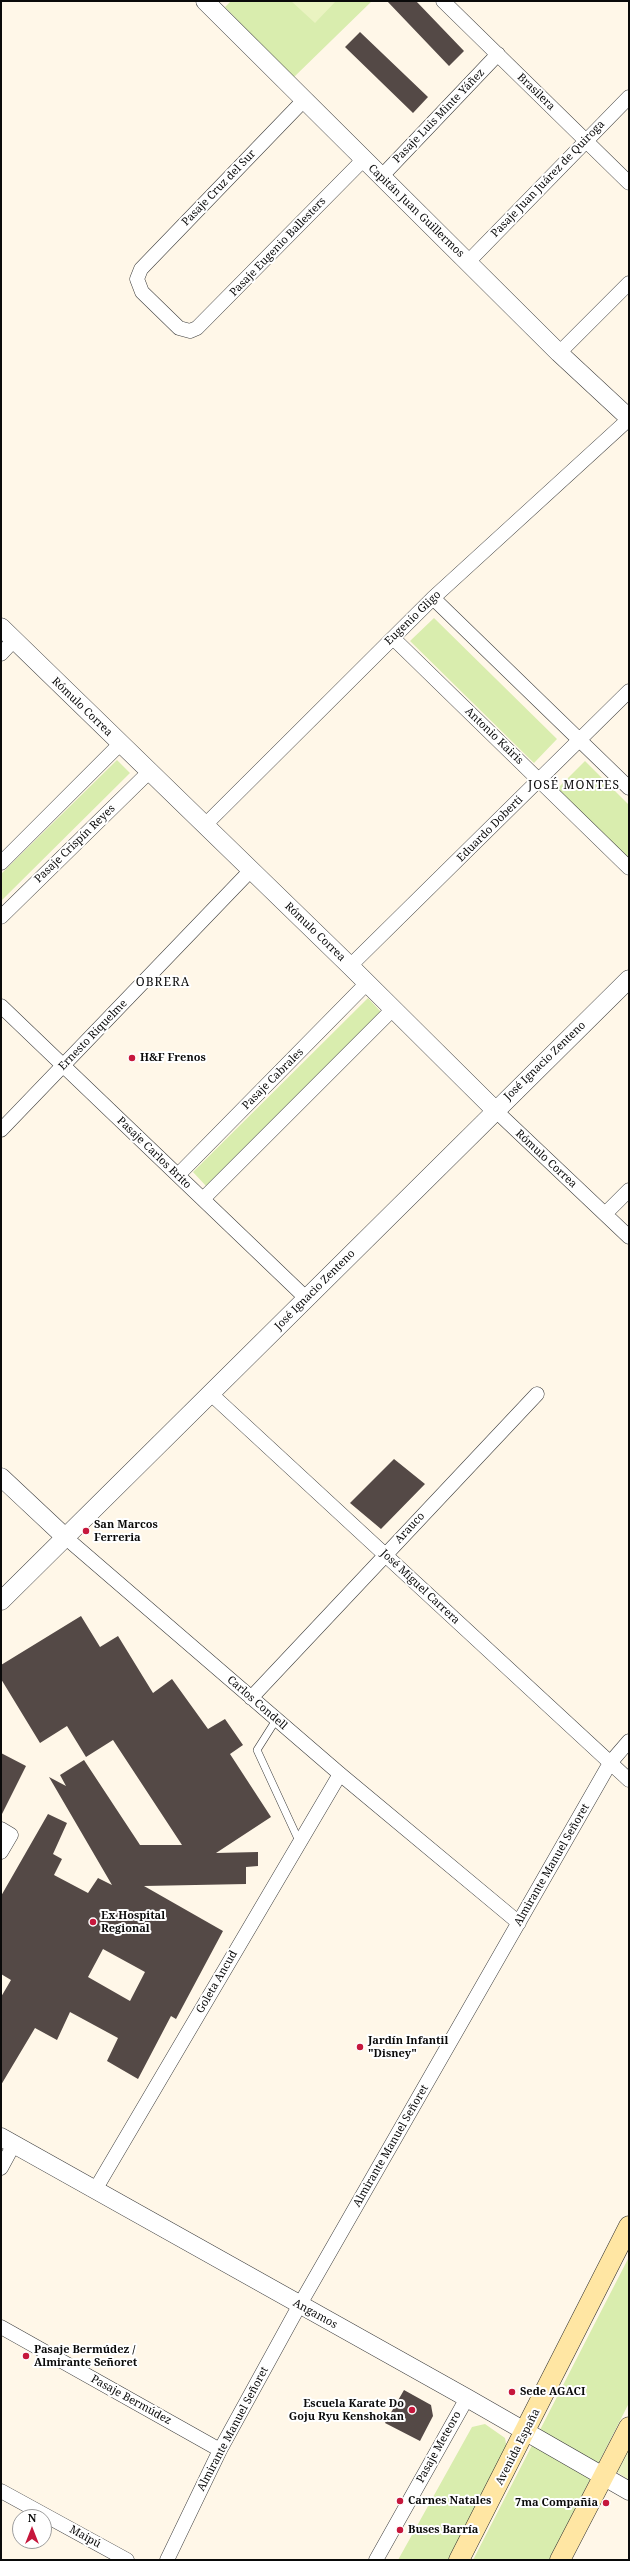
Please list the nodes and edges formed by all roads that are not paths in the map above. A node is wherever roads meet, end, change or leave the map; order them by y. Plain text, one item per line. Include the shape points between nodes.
1 (443, 1) edge
2 (212, 3) edge
3 (498, 54) junction
4 (629, 97) edge
5 (304, 100) junction
6 (586, 140) junction
7 (363, 160) junction
8 (381, 177) junction
9 (629, 183) edge
10 (468, 262) junction
11 (629, 283) edge
12 (190, 332) joint
13 (559, 353) junction
14 (629, 418) edge
15 (433, 598) junction
16 (1, 627) edge
17 (393, 638) junction
18 (14, 640) junction
19 (1, 654) edge
20 (629, 691) edge
21 (580, 739) junction
22 (120, 744) junction
23 (149, 772) junction
24 (539, 780) junction
25 (629, 788) edge
26 (204, 826) junction
27 (1, 863) edge
28 (629, 868) edge
29 (251, 870) junction
30 (1, 917) edge
31 (350, 966) junction
32 (629, 979) edge
33 (367, 983) junction
34 (1, 1006) edge
35 (393, 1009) junction
36 (63, 1066) junction
37 (495, 1110) junction
38 (1, 1130) edge
39 (178, 1175) junction
40 (629, 1190) edge
41 (203, 1199) junction
42 (605, 1214) junction
43 (629, 1237) edge
44 (307, 1299) junction
45 (211, 1394) junction
46 (537, 1394) dead end
47 (1, 1477) edge
48 (65, 1537) junction
49 (385, 1555) junction
50 (1, 1601) edge
51 (251, 1698) junction
52 (276, 1720) junction
53 (629, 1741) edge
54 (610, 1763) junction
55 (340, 1774) junction
56 (629, 1780) edge
57 (6, 1832) edge
58 (299, 1841) junction
59 (1, 1852) edge
60 (519, 1923) junction
61 (8, 2141) edge
62 (1, 2168) edge
63 (95, 2190) junction
64 (629, 2226) edge
65 (299, 2306) junction
66 (1, 2327) edge
67 (467, 2398) junction
68 (629, 2427) edge
69 (526, 2432) junction
70 (220, 2450) junction
71 (604, 2477) junction
72 (1, 2491) edge
73 (629, 2491) edge
74 (127, 2560) edge
75 (167, 2560) edge
76 (376, 2560) edge
77 (460, 2560) edge
78 (560, 2560) edge

1 - 3 street, Brasilera
2 - 5 street, Capitán Juan Guillermos
3 - 6 street, Brasilera
3 - 8 street, Pasaje Luis Minte Yáñez
4 - 6 street, Pasaje Juan Juárez de Quiroga
5 - 7 street, Capitán Juan Guillermos
5 - 12 street, Pasaje Cruz del Sur via 141,269 138,279 142,292 179,328
6 - 9 street, Brasilera
6 - 10 street, Pasaje Juan Juárez de Quiroga
7 - 8 street, Capitán Juan Guillermos
7 - 12 street, Pasaje Eugenio Ballesters via 202,325
8 - 10 street, Capitán Juan Guillermos
10 - 13 street, Capitán Juan Guillermos
11 - 13 street
13 - 14 street, Capitán Juan Guillermos
14 - 15 street, Eugenio Gligo
15 - 17 street, Eugenio Gligo
15 - 21 street
16 - 18 street, Rómulo Correa
17 - 24 street, Antonio Kairis
17 - 26 street, Eugenio Gligo
18 - 19 street
18 - 22 street, Rómulo Correa
20 - 21 street, Eduardo Doberti
21 - 24 street, Eduardo Doberti
21 - 25 street
22 - 23 street, Rómulo Correa
22 - 27 street
23 - 26 street, Rómulo Correa
23 - 30 street, Pasaje Crispín Reyes
24 - 28 street, Antonio Kairis
24 - 31 street, Eduardo Doberti
26 - 29 street, Rómulo Correa
29 - 31 street, Rómulo Correa
29 - 36 street, Ernesto Riquelme
31 - 33 street, Rómulo Correa
32 - 37 street, José Ignacio Zenteno
33 - 35 street, Rómulo Correa
33 - 39 street, Pasaje Cabrales
34 - 36 street, Pasaje Carlos Brito
35 - 37 street, Rómulo Correa
35 - 41 street
36 - 38 street, Ernesto Riquelme
36 - 39 street, Pasaje Carlos Brito
37 - 42 street, Rómulo Correa
37 - 44 street, José Ignacio Zenteno
39 - 41 street, Pasaje Carlos Brito
40 - 42 street
41 - 44 street, Pasaje Carlos Brito
42 - 43 street, Rómulo Correa
44 - 45 street, José Ignacio Zenteno
45 - 48 street, José Ignacio Zenteno
45 - 49 street, José Miguel Carrera
46 - 49 street, Arauco
47 - 48 street, Carlos Condell
48 - 50 street, José Ignacio Zenteno
48 - 51 street, Carlos Condell
49 - 51 street, Arauco
49 - 54 street, José Miguel Carrera
51 - 52 street, Carlos Condell
52 - 55 street, Carlos Condell
52 - 58 lane via 257,1750
53 - 54 street, Almirante Manuel Señoret
54 - 56 street, José Miguel Carrera
54 - 60 street, Almirante Manuel Señoret
55 - 58 street, Goleta Ancud
55 - 60 street, Carlos Condell
57 - 59 street
58 - 63 street, Goleta Ancud
60 - 65 street, Almirante Manuel Señoret
61 - 62 street
61 - 63 street, Angamos
63 - 65 street, Angamos
64 - 69 main road, Avenida España
65 - 67 street, Angamos
65 - 70 street, Almirante Manuel Señoret
66 - 70 street, Pasaje Bermúdez
67 - 69 street, Angamos
67 - 76 street, Pasaje Meteoro
68 - 71 main road
69 - 71 street, Angamos
69 - 77 main road, Avenida España
70 - 75 street, Almirante Manuel Señoret
71 - 73 street, Angamos
71 - 78 main road
72 - 74 street, Maipú

